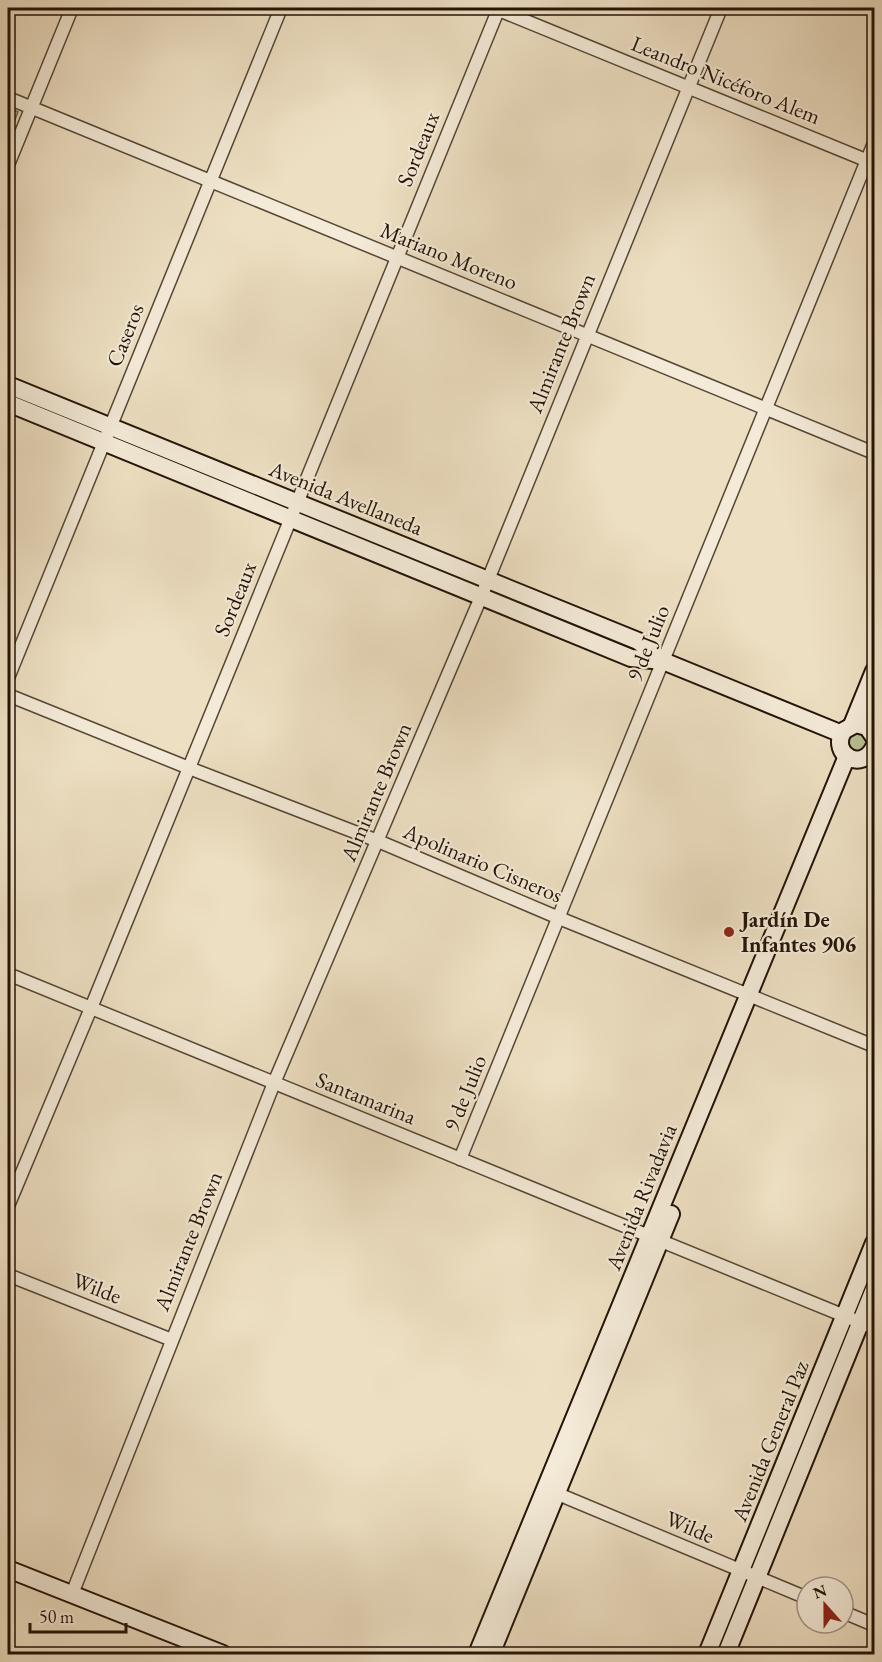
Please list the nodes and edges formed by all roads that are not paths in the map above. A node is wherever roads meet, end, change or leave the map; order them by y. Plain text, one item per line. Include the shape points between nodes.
1 (72, 8) edge
2 (281, 8) edge
3 (497, 8) edge
4 (721, 8) edge
5 (689, 87) junction
6 (8, 98) edge
7 (31, 108) junction
8 (874, 143) edge
9 (871, 162) edge
10 (8, 165) edge
11 (210, 181) junction
12 (397, 257) junction
13 (587, 335) junction
14 (8, 385) edge
15 (8, 402) edge
16 (766, 409) junction
17 (107, 434) junction
18 (874, 453) edge
19 (297, 503) junction
20 (290, 519) junction
21 (487, 580) junction
22 (481, 597) junction
23 (663, 661) junction
24 (874, 671) edge
25 (8, 678) edge
26 (8, 695) edge
27 (874, 709) edge
28 (864, 732) edge
29 (864, 755) edge
30 (189, 768) junction
31 (378, 841) junction
32 (559, 918) junction
33 (8, 974) edge
34 (753, 998) junction
35 (91, 1008) junction
36 (874, 1046) edge
37 (274, 1083) junction
38 (460, 1159) junction
39 (8, 1206) edge
40 (654, 1239) junction
41 (874, 1243) edge
42 (8, 1275) edge
43 (874, 1289) edge
44 (845, 1316) junction
45 (868, 1325) edge
46 (172, 1340) junction
47 (558, 1494) junction
48 (8, 1569) edge
49 (750, 1574) junction
50 (795, 1593) edge
51 (72, 1594) junction
52 (855, 1617) edge
53 (874, 1625) edge
54 (223, 1654) edge
55 (477, 1654) edge
56 (491, 1654) edge
57 (708, 1654) edge
58 (726, 1654) edge

1 - 7 street
2 - 11 street, Caseros
3 - 5 street, Leandro Nicéforo Alem
3 - 12 street, Sordeaux
4 - 5 street, Almirante Brown
5 - 9 street, Leandro Nicéforo Alem
5 - 13 street, Almirante Brown
6 - 7 street, Mariano Moreno
7 - 10 street
7 - 11 street, Mariano Moreno
8 - 9 street, 9 de Julio
9 - 16 street, 9 de Julio
11 - 12 street, Mariano Moreno
11 - 17 street, Caseros
12 - 13 street, Mariano Moreno
12 - 19 street, Sordeaux
13 - 16 street, Mariano Moreno
13 - 21 street, Almirante Brown
14 - 17 main road, Avenida Avellaneda
15 - 17 main road, Avenida Avellaneda
16 - 18 street, Mariano Moreno
16 - 23 street, 9 de Julio
17 - 19 main road, Avenida Avellaneda
17 - 20 main road, Avenida Avellaneda
17 - 25 street, Caseros
19 - 20 street, Sordeaux
19 - 21 main road, Avenida Avellaneda
20 - 22 main road, Avenida Avellaneda
20 - 30 street, Sordeaux
21 - 22 street, Almirante Brown
21 - 23 main road, Avenida Avellaneda via 638,641
22 - 23 main road, Avenida Avellaneda via 631,658
22 - 31 street, Almirante Brown
23 - 28 main road, Avenida Avellaneda
23 - 32 street, 9 de Julio
24 - 28 main road
26 - 30 street, Apolinario Cisneros
27 - 28 main road
28 - 29 main road via 840,746
29 - 34 main road, Avenida Rivadavia
30 - 31 street, Apolinario Cisneros
30 - 35 street, Sordeaux
31 - 32 street, Apolinario Cisneros
31 - 37 street, Almirante Brown
32 - 34 street, Apolinario Cisneros
32 - 38 street, 9 de Julio
33 - 35 street, Santamarina
34 - 36 street, Apolinario Cisneros
34 - 40 main road, Avenida Rivadavia
35 - 37 street, Santamarina
35 - 39 street, Sordeaux
37 - 38 street, Santamarina
37 - 46 street, Almirante Brown
38 - 40 street, Santamarina
40 - 44 street, Santamarina
40 - 47 main road, Avenida Rivadavia
40 - 55 main road, Avenida Rivadavia
41 - 44 main road, Avenida General Paz
42 - 46 street, Wilde
43 - 45 main road, Avenida General Paz
44 - 45 street, Santamarina
44 - 49 main road, Avenida General Paz
45 - 49 main road, Avenida General Paz
46 - 51 street, Almirante Brown
47 - 49 street, Wilde
47 - 56 main road, Avenida Rivadavia
48 - 51 main road
49 - 50 street, Wilde
49 - 57 main road, Avenida General Paz
49 - 58 main road, Avenida General Paz
51 - 54 main road
52 - 53 street

